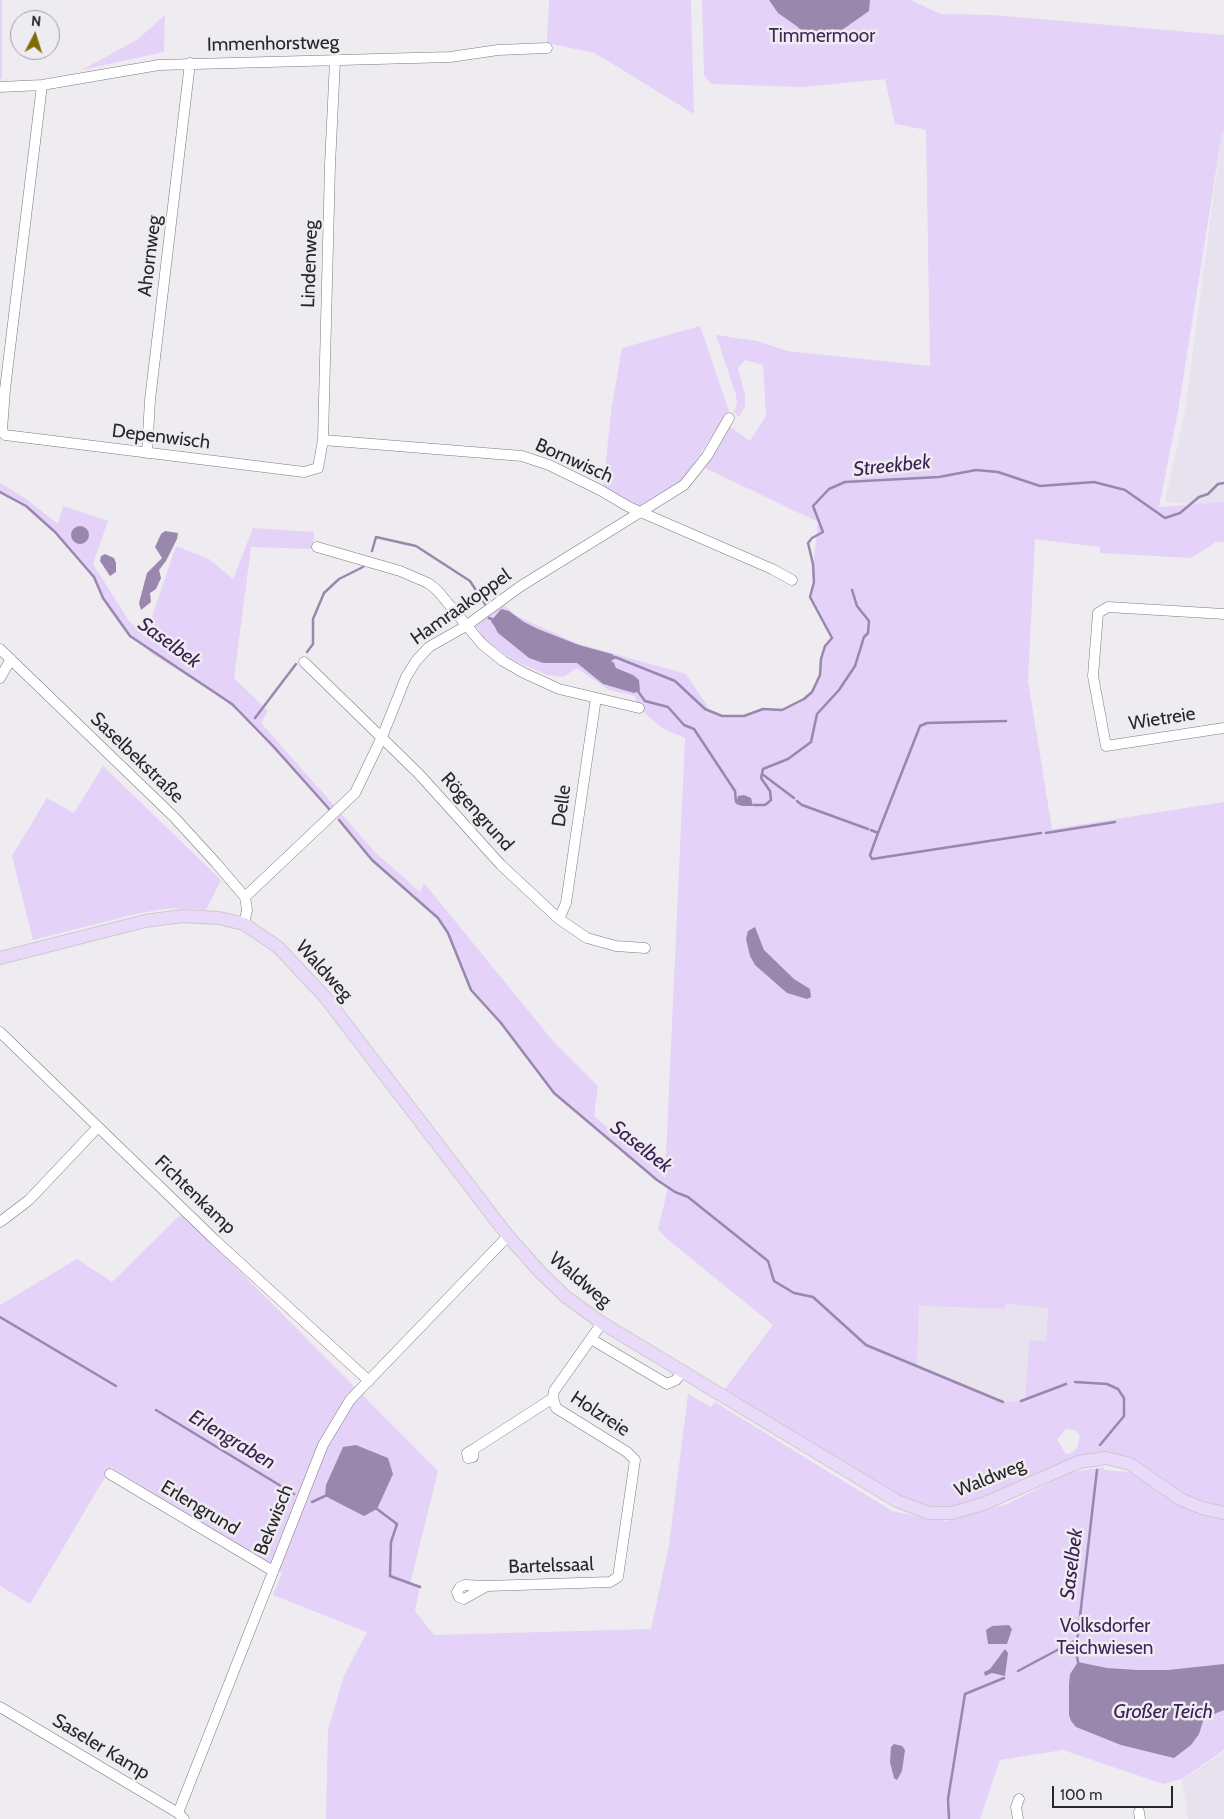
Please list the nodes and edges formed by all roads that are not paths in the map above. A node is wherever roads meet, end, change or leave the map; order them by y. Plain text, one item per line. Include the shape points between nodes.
1 (547, 48) dead end
2 (335, 61) junction
3 (190, 63) junction
4 (42, 85) junction
5 (0, 87) edge
6 (729, 418) dead end
7 (323, 440) junction
8 (147, 453) junction
9 (318, 468) joint
10 (641, 512) junction
11 (317, 547) dead end
12 (792, 580) dead end
13 (1224, 614) edge
14 (466, 626) junction
15 (0, 649) edge
16 (11, 659) junction
17 (304, 662) dead end
18 (0, 678) edge
19 (596, 698) junction
20 (639, 708) dead end
21 (1224, 728) edge
22 (382, 737) junction
23 (245, 897) junction
24 (559, 918) junction
25 (244, 924) junction
26 (645, 948) dead end
27 (0, 958) edge
28 (0, 1032) edge
29 (98, 1127) junction
30 (0, 1222) edge
31 (508, 1236) junction
32 (602, 1323) junction
33 (591, 1339) junction
34 (683, 1371) junction
35 (368, 1381) junction
36 (553, 1398) junction
37 (474, 1449) dead end
38 (110, 1474) dead end
39 (1224, 1513) edge
40 (273, 1572) junction
41 (615, 1580) joint
42 (487, 1586) dead end
43 (0, 1707) edge
44 (1019, 1799) dead end
45 (181, 1816) edge
46 (1018, 1819) edge

1 - 2 street, Immenhorstweg via 498,50 450,57
2 - 3 street, Immenhorstweg
2 - 7 street, Lindenweg
3 - 4 street, Immenhorstweg via 159,65
3 - 8 street, Ahornweg via 150,400
4 - 5 street, Immenhorstweg
4 - 8 street, Depenwisch via 2,430 5,435
6 - 10 street, Hamraakoppel via 707,456 684,484
7 - 9 street, Lindenweg
7 - 10 street, Bornwisch via 522,456 549,465
8 - 9 street, Depenwisch via 304,472
10 - 12 street, Bornwisch
10 - 14 street, Hamraakoppel via 522,586
11 - 14 street via 420,578 437,590
13 - 21 street, Wietreie via 1108,607 1098,613 1093,676 1106,746
14 - 19 street via 503,661 547,684
14 - 22 street, Hamraakoppel via 429,647 416,660 406,676
15 - 16 street, Saselbekstraße
16 - 18 street
16 - 23 street, Saselbekstraße via 174,818
17 - 22 street, Rögengrund
19 - 20 street
19 - 24 street, Delle via 566,903
22 - 23 street, Hamraakoppel via 356,793
22 - 24 street, Rögengrund via 501,865
23 - 25 street
24 - 26 street, Rögengrund via 587,938 616,946
25 - 27 main road, Waldweg via 219,918 182,916 145,921
25 - 31 main road, Waldweg via 278,947 325,997
28 - 29 street, Fichtenkamp
29 - 30 street via 28,1202
29 - 35 street, Fichtenkamp
31 - 32 main road, Waldweg via 540,1272
31 - 35 street, Bekwisch
32 - 33 street
32 - 34 main road, Waldweg
33 - 34 street via 667,1384 676,1380
33 - 36 street via 554,1391
34 - 39 main road, Waldweg via 897,1501 918,1510 940,1514 974,1508 1070,1465 1098,1458 1130,1464 1180,1499
35 - 40 street, Bekwisch via 350,1400 323,1445
36 - 37 street
36 - 41 street, Holzreie via 556,1408 632,1457 635,1466 619,1574
38 - 40 street, Erlengrund
40 - 45 street, Bekwisch
41 - 42 street, Bartelssaal
43 - 45 street, Saseler Kamp
44 - 46 street via 1016,1807

